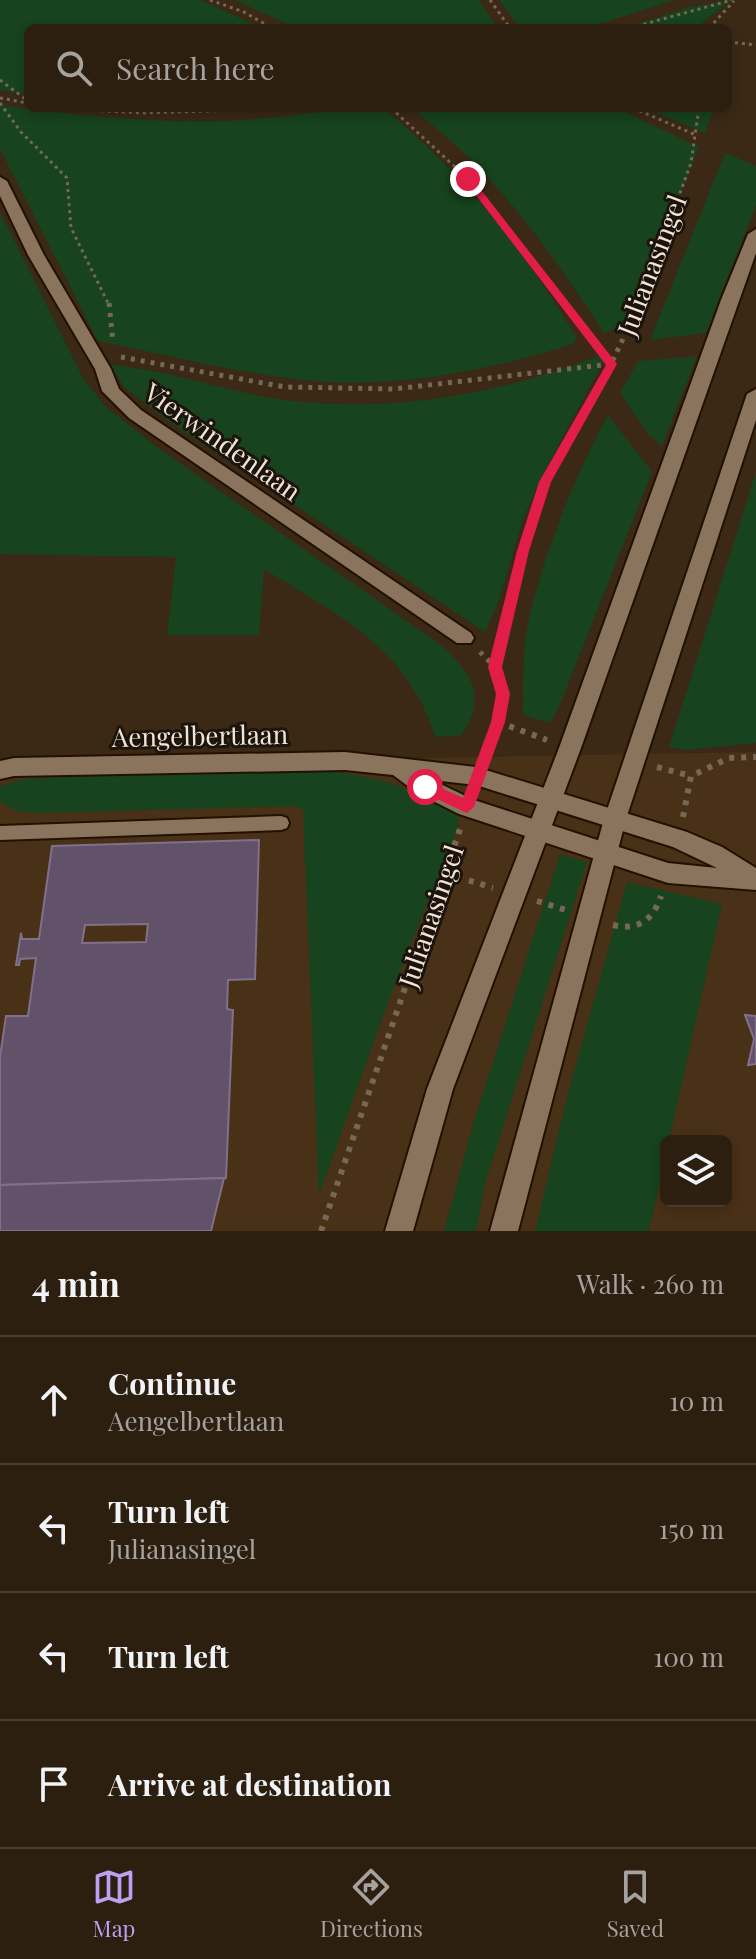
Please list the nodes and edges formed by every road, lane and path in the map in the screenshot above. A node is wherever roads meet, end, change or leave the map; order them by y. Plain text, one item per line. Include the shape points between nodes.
1 (210, 0) edge
2 (490, 0) edge
3 (733, 0) edge
4 (265, 24) edge
5 (506, 24) edge
6 (645, 24) edge
7 (712, 24) edge
8 (732, 42) edge
9 (756, 45) edge
10 (0, 80) edge
11 (24, 99) edge
12 (0, 100) edge
13 (24, 102) edge
14 (126, 112) edge
15 (176, 112) edge
16 (395, 112) edge
17 (642, 112) edge
18 (699, 112) edge
19 (696, 135) junction
20 (0, 181) edge
21 (756, 234) edge
22 (611, 364) junction
23 (756, 394) edge
24 (464, 638) dead end
25 (756, 757) edge
26 (401, 769) junction
27 (0, 770) edge
28 (476, 776) junction
29 (691, 776) dead end
30 (551, 799) junction
31 (467, 807) junction
32 (615, 819) junction
33 (281, 823) dead end
34 (539, 831) junction
35 (0, 833) edge
36 (606, 853) junction
37 (752, 878) edge
38 (321, 1231) edge
39 (399, 1231) edge
40 (504, 1231) edge

1 - 4 path
2 - 5 path
3 - 6 path
3 - 7 path
8 - 9 path
10 - 11 path
12 - 13 path
12 - 22 path via 21,132 67,178 71,226 110,302 115,328 112,355 285,387 394,389
14 - 15 path
16 - 22 path via 468,179
17 - 19 path
18 - 19 path, Julianasingel
19 - 22 path, Julianasingel via 647,289
20 - 24 main road, Vierwindenlaan via 111,391 135,414
21 - 30 main road
22 - 28 path, Julianasingel via 541,494 495,667 503,694 498,722
23 - 32 main road
25 - 29 path via 729,758
26 - 27 main road, Aengelbertlaan via 345,761
26 - 28 main road, Aengelbertlaan
26 - 31 main road, Aengelbertlaan
28 - 30 main road, Aengelbertlaan
30 - 32 main road, Aengelbertlaan
30 - 34 main road
31 - 34 main road, Aengelbertlaan
31 - 38 path, Julianasingel
32 - 36 main road
32 - 37 main road, Aengelbertlaan via 714,854
33 - 35 lane
34 - 36 main road, Aengelbertlaan
34 - 39 main road via 440,1089
36 - 37 main road, Aengelbertlaan via 668,873
36 - 40 main road

